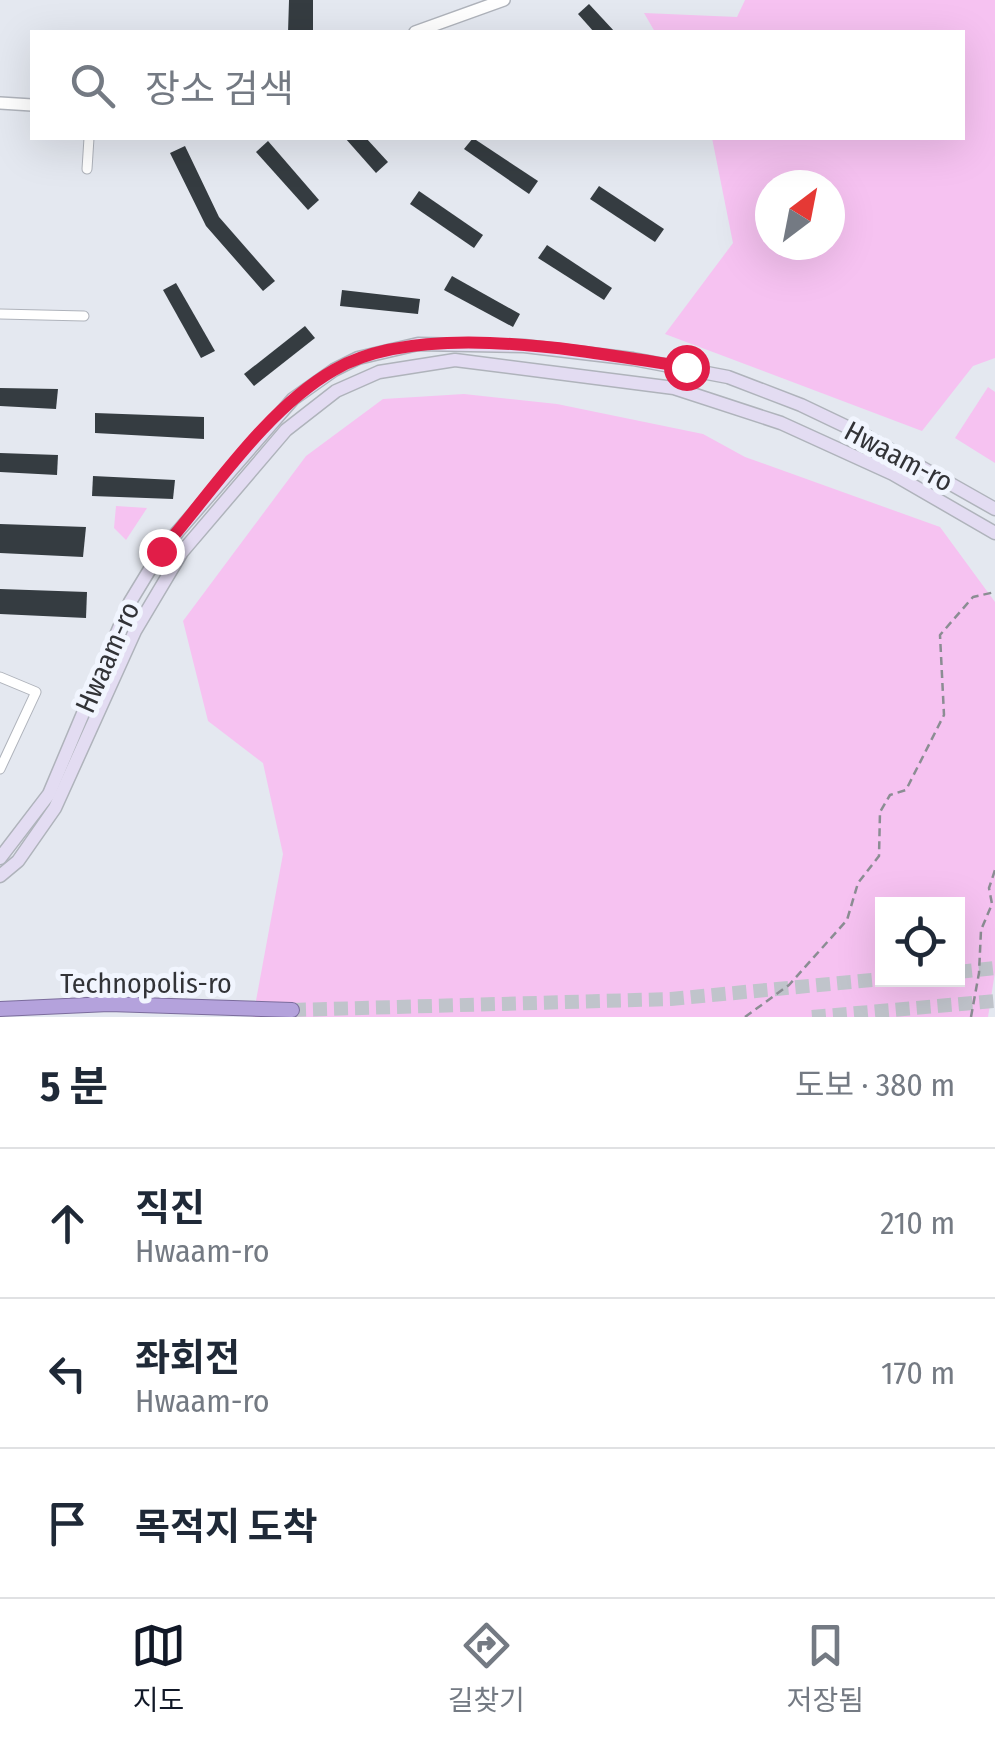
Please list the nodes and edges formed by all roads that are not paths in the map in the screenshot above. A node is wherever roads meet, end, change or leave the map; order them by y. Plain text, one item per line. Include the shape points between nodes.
1 (504, 0) edge
2 (421, 30) edge
3 (0, 104) edge
4 (30, 105) edge
5 (89, 140) edge
6 (87, 169) dead end
7 (0, 314) edge
8 (84, 316) dead end
9 (995, 509) edge
10 (995, 533) edge
11 (0, 677) edge
12 (0, 769) edge
13 (0, 858) edge
14 (0, 876) edge
15 (0, 1009) edge
16 (292, 1010) dead end

1 - 2 street
3 - 4 street
5 - 6 street
7 - 8 street
9 - 13 main road, Hwaam-ro via 866,436 728,376 488,344 418,344 358,358 294,399 161,551 130,602 49,794
10 - 14 main road, Hwaam-ro via 893,474 781,424 674,388 455,360 379,372 336,391 286,430 182,552 135,631 55,808
11 - 12 street via 36,692
15 - 16 highway, Technopolis-ro via 109,1004

